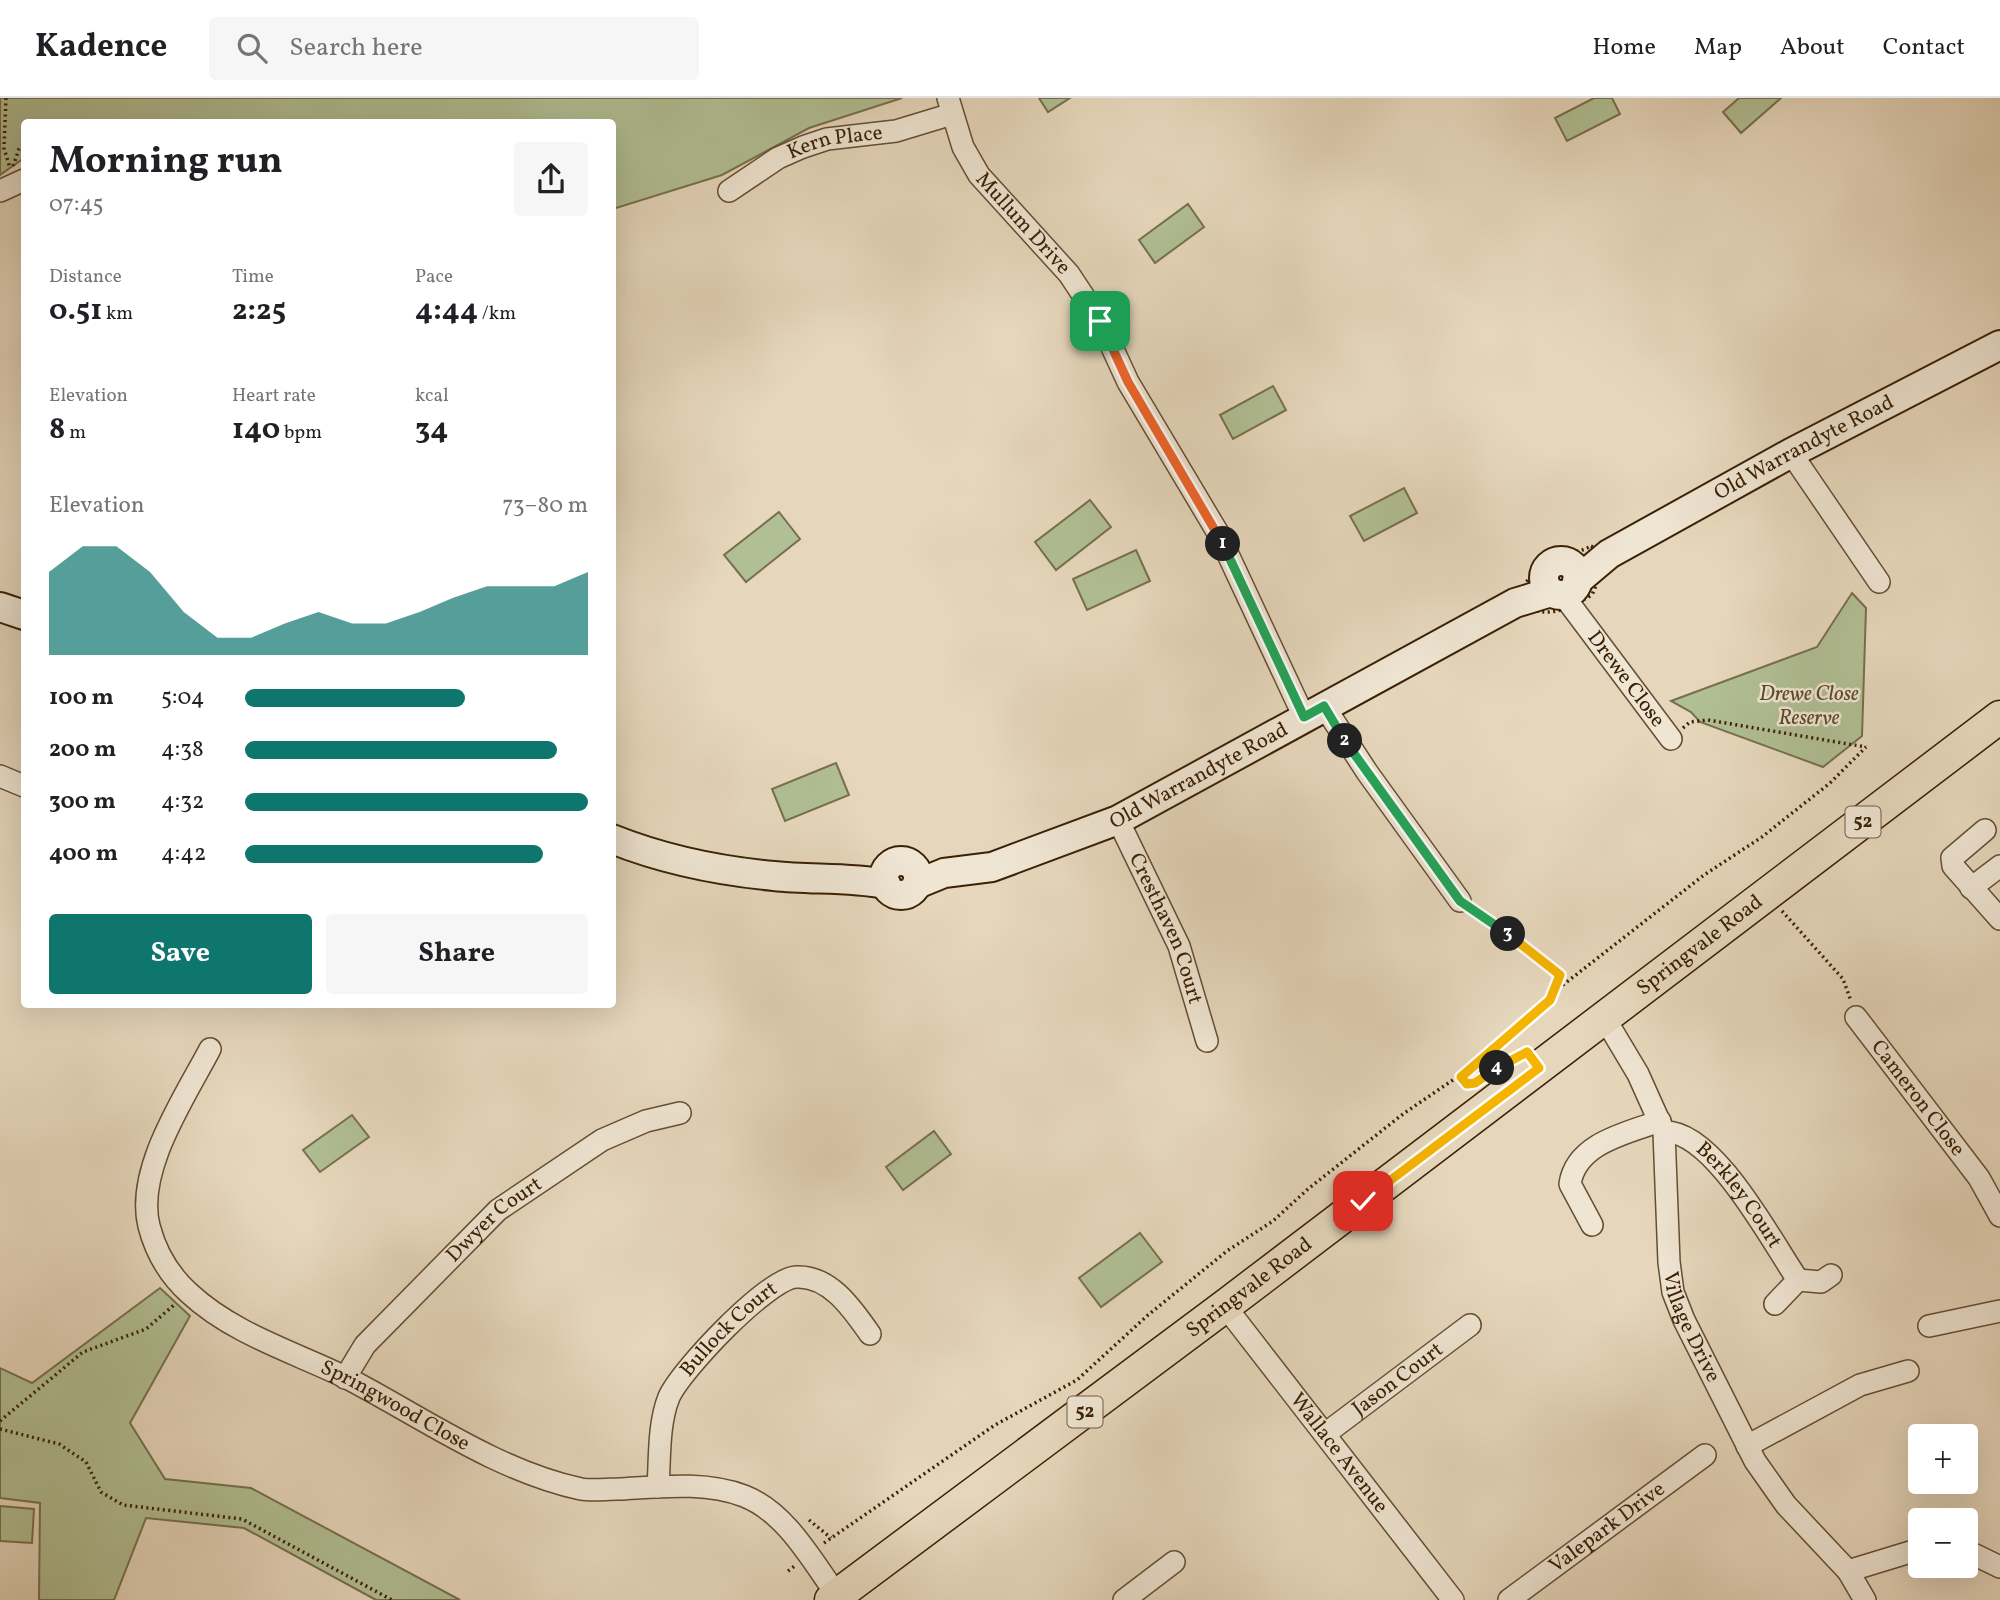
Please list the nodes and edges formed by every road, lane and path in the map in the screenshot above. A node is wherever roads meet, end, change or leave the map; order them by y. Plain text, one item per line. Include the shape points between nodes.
1 (5, 98) edge
2 (950, 106) edge
3 (21, 156) edge
4 (15, 179) edge
5 (729, 191) dead end
6 (2000, 345) edge
7 (1791, 453) junction
8 (1609, 554) junction
9 (1563, 582) junction
10 (1879, 582) dead end
11 (1515, 603) junction
12 (0, 607) edge
13 (21, 614) edge
14 (1314, 711) junction
15 (2000, 718) edge
16 (1671, 739) joint
17 (0, 776) edge
18 (21, 785) edge
19 (1118, 820) junction
20 (1985, 830) dead end
21 (616, 841) edge
22 (2000, 866) edge
23 (1971, 888) junction
24 (1460, 901) joint
25 (1781, 910) dead end
26 (2000, 919) edge
27 (1554, 992) junction
28 (1604, 1017) junction
29 (1856, 1017) joint
30 (1208, 1041) dead end
31 (210, 1049) dead end
32 (1466, 1071) junction
33 (1486, 1076) dead end
34 (680, 1113) dead end
35 (1662, 1127) junction
36 (2000, 1216) edge
37 (1592, 1225) dead end
38 (1831, 1275) dead end
39 (1798, 1280) junction
40 (189, 1293) junction
41 (1774, 1304) dead end
42 (1225, 1306) junction
43 (2000, 1311) edge
44 (1470, 1325) dead end
45 (1929, 1326) dead end
46 (870, 1334) dead end
47 (1908, 1371) dead end
48 (345, 1377) junction
49 (0, 1421) edge
50 (0, 1429) edge
51 (1325, 1434) junction
52 (1746, 1446) junction
53 (1705, 1455) dead end
54 (657, 1488) junction
55 (809, 1520) dead end
56 (831, 1538) junction
57 (1908, 1553) edge
58 (808, 1555) junction
59 (1978, 1556) edge
60 (1174, 1562) dead end
61 (2000, 1567) edge
62 (788, 1571) dead end
63 (1848, 1571) junction
64 (834, 1598) edge
65 (391, 1600) edge
66 (1124, 1600) edge
67 (1453, 1600) edge
68 (1509, 1600) edge
69 (1865, 1600) edge

1 - 4 path via 4,148
2 - 5 street, Kern Place via 897,131 803,146
2 - 14 street, Mullum Drive via 963,147 979,175 1069,274 1100,321 1135,393 1218,533
3 - 4 path
6 - 7 main road, Old Warrandyte Road
7 - 8 main road, Old Warrandyte Road
7 - 10 street
8 - 9 main road, Old Warrandyte Road
8 - 11 path via 1591,546 1549,558 1524,583
9 - 11 main road, Old Warrandyte Road
9 - 16 street, Drewe Close via 1583,619
11 - 14 main road, Old Warrandyte Road
12 - 13 main road
14 - 19 main road, Old Warrandyte Road
14 - 24 street, Mullum Drive via 1367,772
15 - 28 main road, Springvale Road / 52
16 - 27 path via 1690,722 1708,720 1866,747 1830,783 1762,837 1704,875
17 - 18 street
19 - 21 main road, Old Warrandyte Road via 992,867 857,879 774,877 647,853
19 - 30 street, Cresthaven Court via 1179,946
20 - 23 street via 1952,858
22 - 23 street
23 - 26 street
24 - 27 path via 1560,975
25 - 29 path via 1843,979
27 - 32 path
28 - 35 street, Village Drive
28 - 42 main road, Springvale Road / 52
29 - 36 street, Cameron Close via 1979,1178
31 - 40 street, Springwood Close via 160,1143 148,1194 148,1223 161,1261
32 - 33 path via 1461,1077 1467,1084
32 - 56 path via 1403,1114 1273,1222 1227,1251 1077,1380 995,1425
34 - 48 street, Dwyer Court via 646,1121 602,1140 498,1210 365,1345
35 - 37 street via 1611,1139 1578,1163 1570,1184
35 - 39 street, Berkley Court via 1693,1139 1716,1158
35 - 52 street, Village Drive via 1674,1292 1698,1352
38 - 39 street via 1821,1282
39 - 41 street
40 - 48 street, Springwood Close via 217,1315 285,1352
40 - 49 path via 146,1329 83,1352
42 - 51 street, Wallace Avenue
42 - 64 main road, Springvale Road / 52
43 - 45 street
44 - 51 street, Jason Court
46 - 54 street, Bullock Court via 847,1302 822,1283 796,1277 772,1287 681,1377 669,1398
47 - 52 street via 1860,1385
48 - 54 street, Springwood Close via 518,1468 583,1490
50 - 65 path via 59,1444 86,1462 100,1492 123,1505 242,1519
51 - 67 street, Wallace Avenue
52 - 63 street, Village Drive via 1786,1505
53 - 68 street, Valepark Drive
54 - 58 street, Springwood Close via 723,1490 747,1497 775,1517
55 - 56 path
56 - 58 path
57 - 63 street
58 - 62 path
58 - 64 street, Springwood Close
59 - 61 street
60 - 66 street
63 - 69 street, Village Drive

